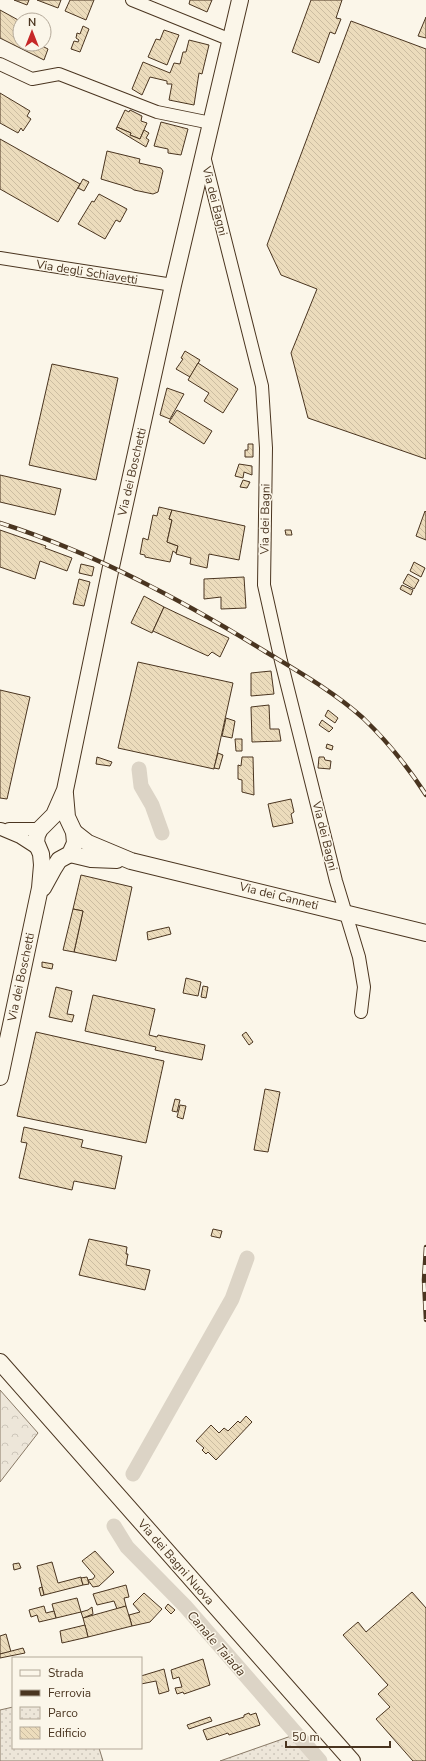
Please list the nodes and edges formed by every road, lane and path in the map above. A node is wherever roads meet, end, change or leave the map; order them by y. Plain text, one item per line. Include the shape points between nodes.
1 (132, 0) edge
2 (240, 0) edge
3 (231, 40) junction
4 (0, 64) edge
5 (211, 123) junction
6 (204, 156) junction
7 (0, 258) edge
8 (173, 285) junction
9 (65, 790) junction
10 (43, 826) junction
11 (0, 828) edge
12 (72, 830) junction
13 (39, 851) junction
14 (65, 857) junction
15 (131, 861) junction
16 (38, 900) junction
17 (346, 913) junction
18 (426, 933) edge
19 (361, 1012) dead end
20 (0, 1077) edge
21 (1, 1361) edge
22 (352, 1761) edge

1 - 3 street
2 - 3 street, Via dei Bagni
3 - 5 street, Via dei Bagni
4 - 5 street via 32,79 59,74 157,112
5 - 6 street, Via dei Bagni
6 - 8 street, Via dei Boschetti
6 - 17 street, Via dei Bagni via 262,386 266,448 264,585
7 - 8 street, Via degli Schiavetti
8 - 9 street, Via dei Boschetti
9 - 10 street, Via dei Boschetti via 54,815
9 - 12 street, Via dei Boschetti via 66,808
10 - 11 street via 23,830
10 - 12 street via 59,821
10 - 13 street, Via dei Boschetti via 36,842
11 - 13 street via 20,837
12 - 14 street, Via dei Boschetti via 75,843
12 - 15 street, Via dei Canneti via 92,845
13 - 14 street via 46,858
13 - 16 street, Via dei Boschetti via 41,877
14 - 15 street, Via dei Canneti
14 - 16 street, Via dei Boschetti via 48,878
15 - 17 street, Via dei Canneti
16 - 20 street, Via dei Boschetti
17 - 18 street, Via dei Canneti
17 - 19 street, Via dei Bagni via 359,957 364,987
21 - 22 street, Via dei Bagni Nuova

